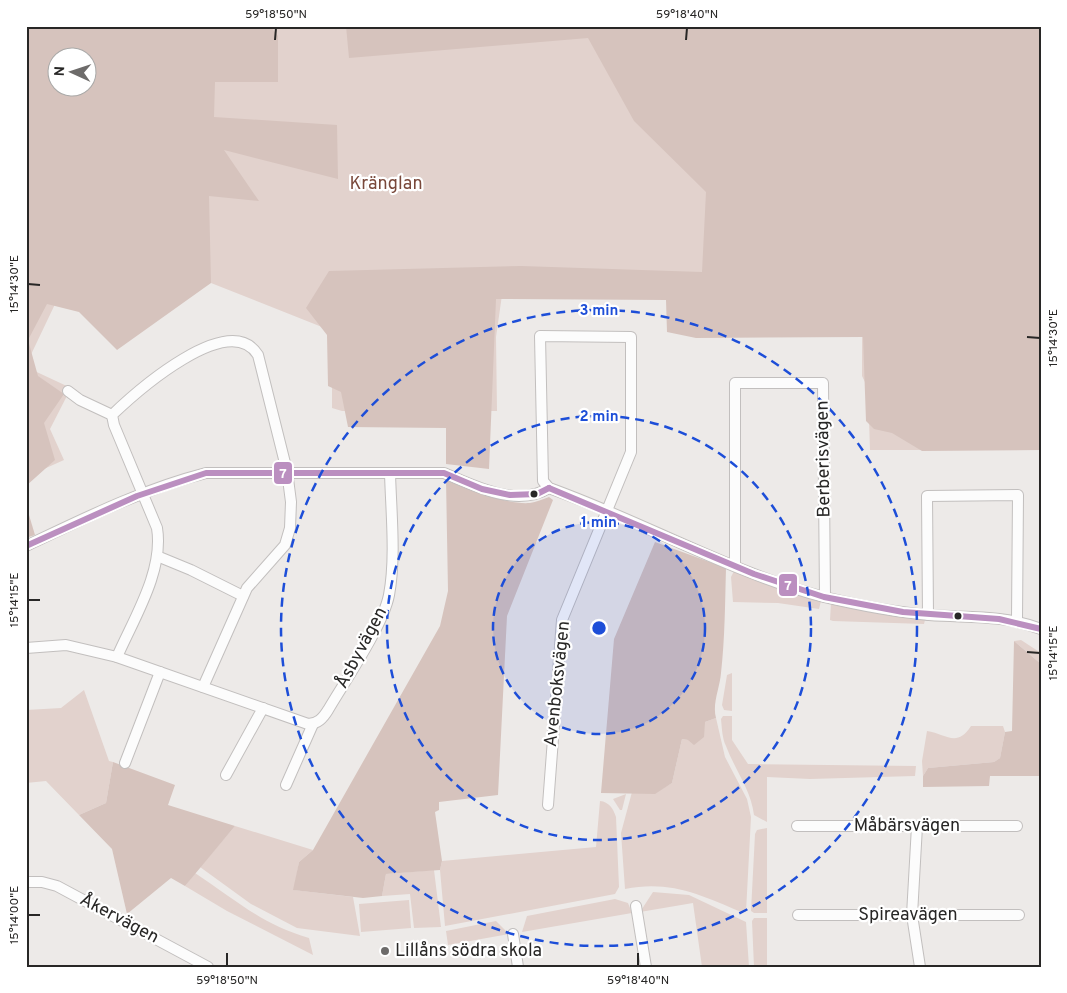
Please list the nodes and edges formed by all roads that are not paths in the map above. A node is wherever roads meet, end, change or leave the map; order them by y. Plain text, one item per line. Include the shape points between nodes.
1 (68, 390) dead end
2 (112, 415) junction
3 (287, 471) junction
4 (390, 473) junction
5 (549, 488) junction
6 (143, 492) junction
7 (607, 511) junction
8 (26, 546) edge
9 (157, 556) junction
10 (735, 565) junction
11 (243, 596) junction
12 (825, 597) junction
13 (928, 615) junction
14 (1017, 620) junction
15 (1041, 629) edge
16 (26, 648) edge
17 (117, 657) junction
18 (160, 672) junction
19 (203, 687) junction
20 (263, 708) junction
21 (313, 724) junction
22 (125, 762) dead end
23 (226, 775) dead end
24 (286, 785) dead end
25 (548, 805) dead end
26 (797, 826) dead end
27 (917, 826) junction
28 (1018, 826) dead end
29 (26, 882) edge
30 (636, 906) dead end
31 (798, 915) dead end
32 (912, 915) junction
33 (1019, 915) dead end
34 (513, 934) dead end
35 (204, 966) edge
36 (518, 967) edge
37 (646, 967) edge
38 (920, 967) edge

1 - 2 street via 80,400
2 - 3 street via 197,350 226,341 244,343 253,347 258,355
2 - 6 street
3 - 4 street
3 - 6 street via 206,473
3 - 11 street via 292,515 285,545
4 - 5 street via 444,473 508,495 525,496
4 - 21 street, Åsbyvägen via 392,536 389,596 382,616 328,710
5 - 7 street
5 - 7 street, Avenboksvägen via 542,473 540,336 631,337 631,452
6 - 8 street
6 - 9 street via 157,528
7 - 10 street
7 - 25 street, Avenboksvägen via 562,620
9 - 11 street
9 - 17 street via 149,583
10 - 12 street
10 - 12 street, Berberisvägen via 735,383 823,383
11 - 19 street
12 - 13 street
13 - 14 street
13 - 14 street via 927,496 1018,495
14 - 15 street
16 - 17 street via 66,645
17 - 18 street
18 - 19 street
18 - 22 street
19 - 20 street
20 - 21 street
20 - 23 street
21 - 24 street, Åsbyvägen
26 - 27 street, Måbärsvägen
27 - 28 street, Måbärsvägen
27 - 32 street
29 - 35 street, Åkervägen via 56,886
30 - 37 street
31 - 32 street, Spireavägen
32 - 33 street, Spireavägen
32 - 38 street
34 - 36 street

